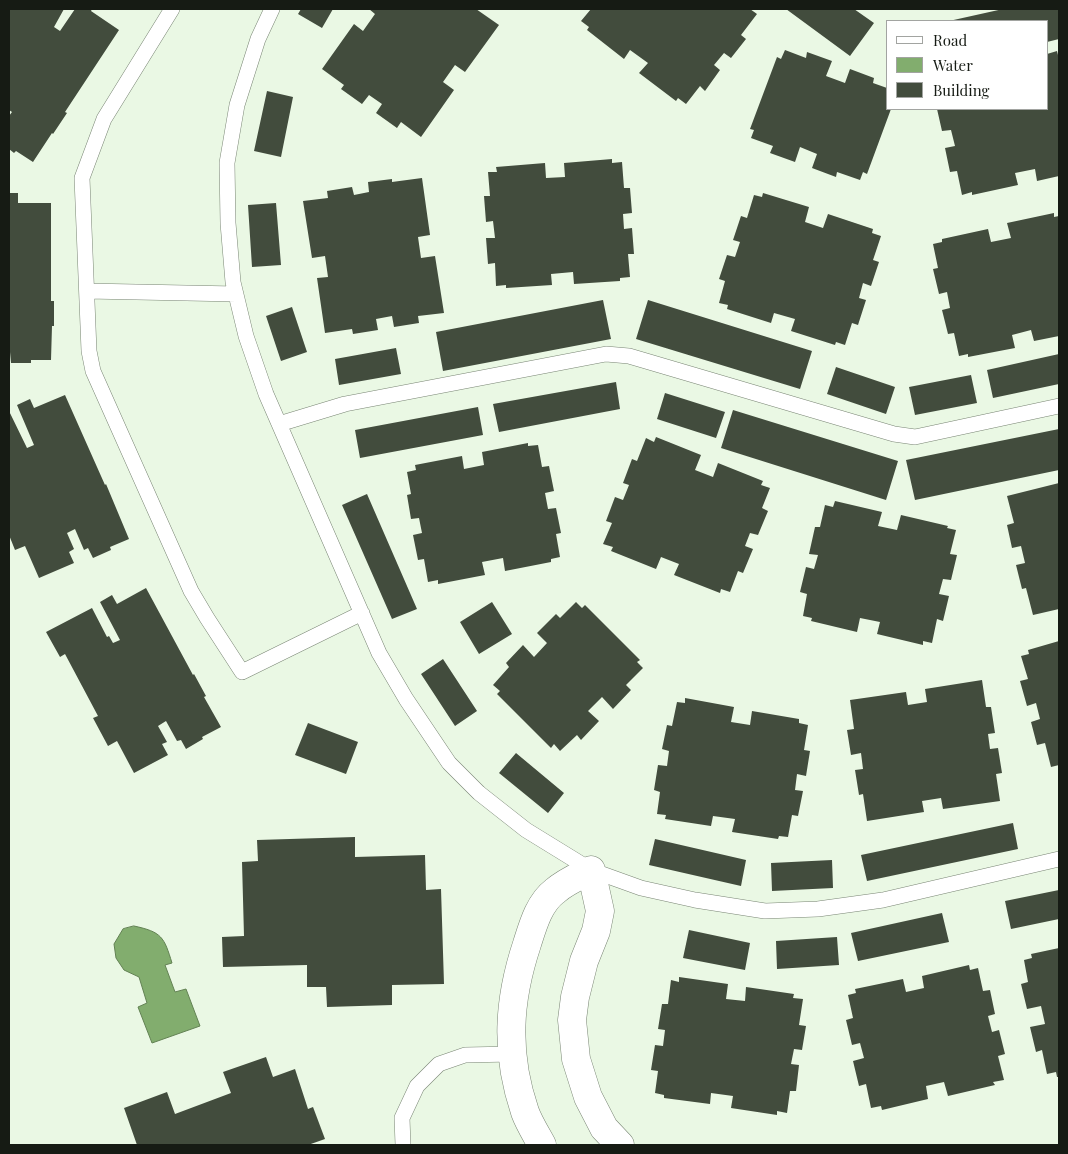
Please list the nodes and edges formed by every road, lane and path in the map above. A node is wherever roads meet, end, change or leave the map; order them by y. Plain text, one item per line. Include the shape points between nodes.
1 (172, 9) edge
2 (272, 9) edge
3 (87, 292) junction
4 (236, 294) junction
5 (1059, 406) edge
6 (279, 424) junction
7 (362, 614) junction
8 (1059, 859) edge
9 (591, 870) junction
10 (512, 1054) junction
11 (403, 1145) edge
12 (542, 1145) edge
13 (620, 1145) edge

1 - 3 lane via 104,119 82,178
2 - 4 lane via 258,38 237,105 227,163 228,223
3 - 4 lane
3 - 7 lane via 93,371 192,591 242,672
4 - 6 lane via 246,336
5 - 6 lane via 915,437 894,434 629,356 606,354 345,404
6 - 7 lane
7 - 9 lane via 379,653 448,763 479,793 526,830
8 - 9 lane via 883,900 818,909 765,911 640,888
9 - 10 street via 554,891 540,909 518,972 512,1005
9 - 13 street via 600,911 574,996 572,1020 576,1059 588,1096 604,1128
10 - 11 lane via 464,1055 439,1064 417,1086 402,1118
10 - 12 street via 525,1113

